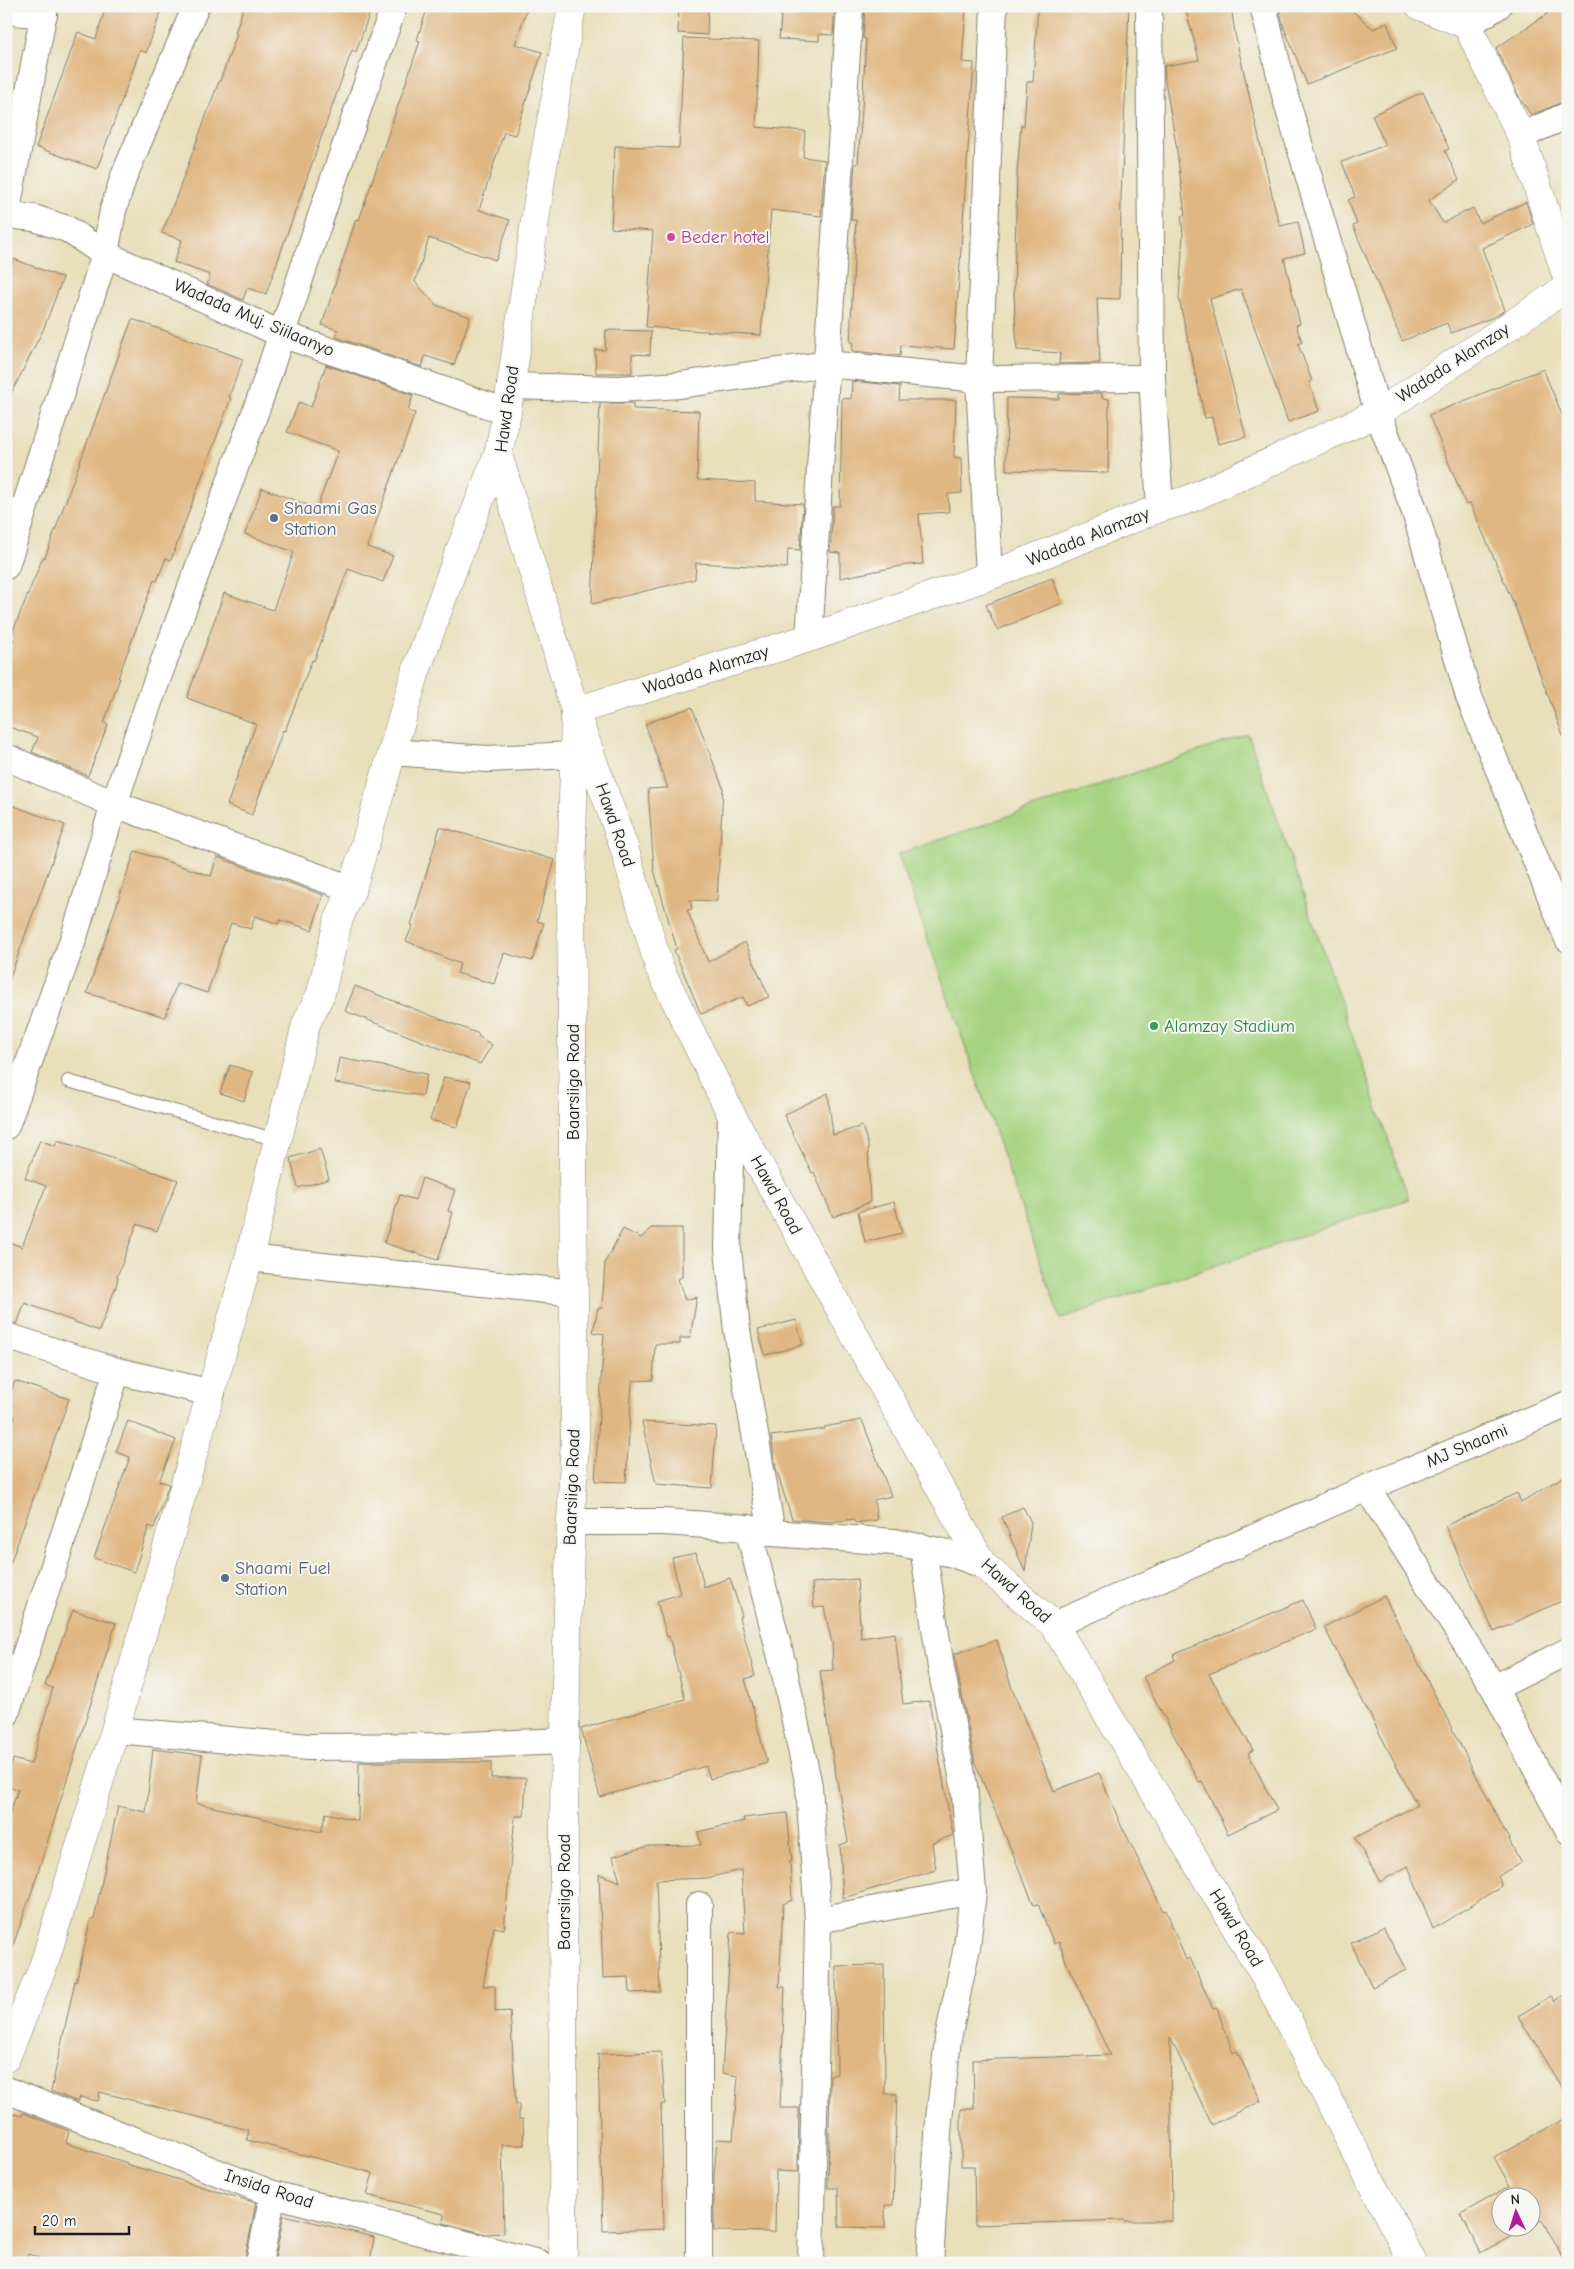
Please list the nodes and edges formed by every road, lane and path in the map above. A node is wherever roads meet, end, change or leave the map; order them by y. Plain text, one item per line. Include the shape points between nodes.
1 (196, 6) edge
2 (394, 6) edge
3 (572, 6) edge
4 (850, 6) edge
5 (994, 6) edge
6 (1148, 6) edge
7 (1263, 6) edge
8 (1420, 6) edge
9 (1498, 6) edge
10 (6, 11) edge
11 (44, 11) edge
12 (1467, 25) junction
13 (1568, 115) edge
14 (1522, 136) junction
15 (6, 215) edge
16 (105, 254) junction
17 (1568, 281) edge
18 (1568, 287) edge
19 (281, 334) junction
20 (827, 364) junction
21 (1152, 378) junction
22 (979, 379) junction
23 (510, 386) junction
24 (506, 412) junction
25 (1378, 413) junction
26 (498, 454) junction
27 (1160, 508) junction
28 (6, 566) edge
29 (989, 576) junction
30 (809, 638) junction
31 (575, 710) junction
32 (392, 752) junction
33 (574, 755) junction
34 (6, 757) edge
35 (114, 804) junction
36 (352, 889) junction
37 (1568, 939) edge
38 (68, 1081) dead end
39 (730, 1114) junction
40 (6, 1126) edge
41 (277, 1140) junction
42 (249, 1258) junction
43 (574, 1293) junction
44 (6, 1336) edge
45 (117, 1371) junction
46 (212, 1393) junction
47 (1568, 1404) edge
48 (1367, 1488) junction
49 (571, 1522) junction
50 (760, 1531) junction
51 (923, 1547) junction
52 (983, 1565) junction
53 (1054, 1625) junction
54 (1568, 1651) edge
55 (1494, 1688) junction
56 (6, 1714) edge
57 (115, 1730) junction
58 (566, 1742) junction
59 (1568, 1830) edge
60 (973, 1891) junction
61 (699, 1905) dead end
62 (818, 1920) junction
63 (6, 2058) edge
64 (6, 2090) edge
65 (273, 2194) junction
66 (259, 2263) edge
67 (539, 2263) edge
68 (563, 2263) edge
69 (699, 2263) edge
70 (811, 2263) edge
71 (930, 2263) edge
72 (1413, 2263) edge

1 - 16 street via 124,176 113,210
2 - 19 street
3 - 23 street, Hawd Road via 543,166
4 - 20 street
5 - 22 street
6 - 21 street
7 - 25 street via 1286,98
8 - 12 street
9 - 12 street
10 - 11 street
11 - 15 street
12 - 14 street
13 - 14 street
14 - 17 street
15 - 16 street, Wadada Muj. Siilaanyo via 34,218 67,229
16 - 19 street, Wadada Muj. Siilaanyo
16 - 28 street
18 - 25 street, Wadada Alamzay
19 - 24 street, Wadada Muj. Siilaanyo
19 - 35 street
20 - 22 street
20 - 23 street via 680,385 619,390
20 - 30 street
21 - 22 street
21 - 27 street
22 - 29 street
23 - 24 street, Hawd Road
24 - 26 street, Hawd Road
25 - 27 street, Wadada Alamzay via 1187,500
25 - 37 street via 1415,512 1469,697
26 - 31 street, Hawd Road
26 - 32 street via 415,674
27 - 29 street, Wadada Alamzay
29 - 30 street, Wadada Alamzay
30 - 31 street, Wadada Alamzay
31 - 33 street, Baarsiigo Road
31 - 39 street, Hawd Road via 623,844 659,967
32 - 33 street via 487,759
32 - 36 street
33 - 43 street, Baarsiigo Road via 571,894
34 - 35 street
35 - 36 street
35 - 40 street via 74,937
36 - 41 street via 338,921 321,993 306,1024
38 - 41 lane
39 - 50 street via 728,1250
39 - 52 street, Hawd Road
41 - 42 street
42 - 43 street
42 - 46 street
43 - 49 street, Baarsiigo Road via 575,1438
44 - 45 street
45 - 46 street
45 - 56 street
46 - 57 street
47 - 48 street, MJ Shaami
48 - 53 street, MJ Shaami
48 - 55 street
49 - 50 street via 664,1522
49 - 58 street, Baarsiigo Road
50 - 51 street
50 - 62 street via 782,1665 809,1786
51 - 52 street
51 - 60 street via 941,1668 964,1785
52 - 53 street, Hawd Road
53 - 72 street, Hawd Road via 1266,1978
54 - 55 street
55 - 59 street
57 - 58 street via 309,1748
57 - 63 street via 44,1964
58 - 68 street, Baarsiigo Road
60 - 62 street
60 - 71 street via 967,1947 948,2038 939,2119
61 - 69 street
62 - 70 street
64 - 65 street, Insida Road
65 - 66 street
65 - 67 street, Insida Road

